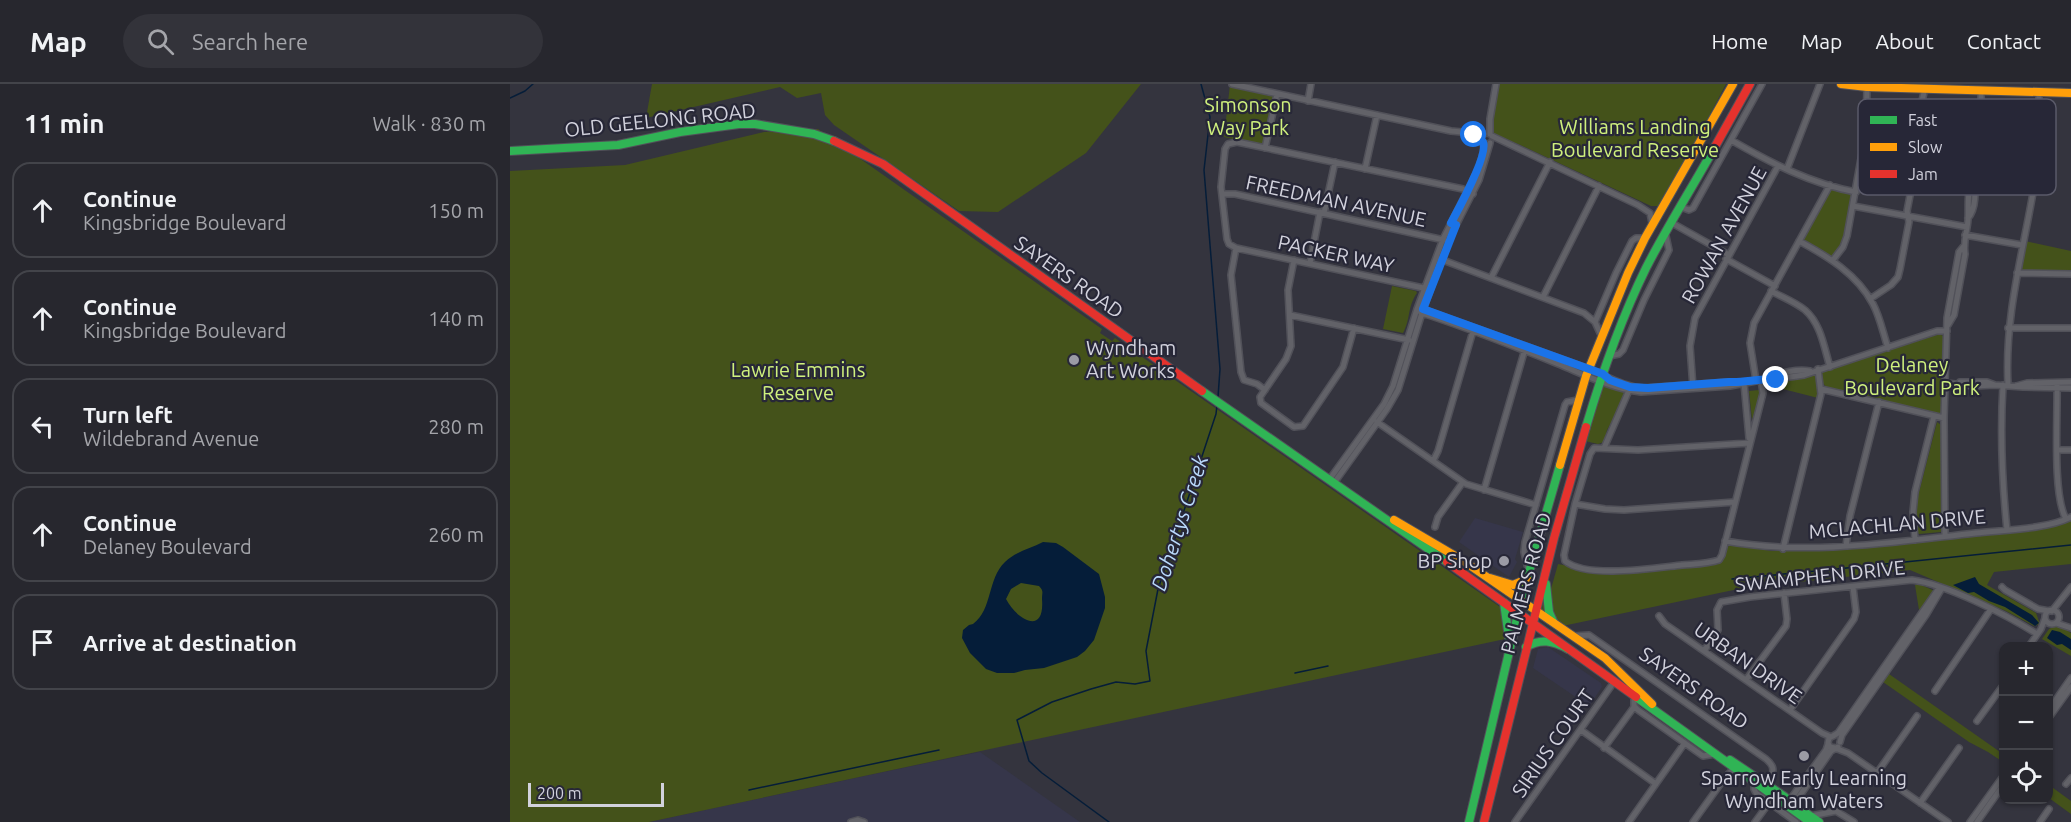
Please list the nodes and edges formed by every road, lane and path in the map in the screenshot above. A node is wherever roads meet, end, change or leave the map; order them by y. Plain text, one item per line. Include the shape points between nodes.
1 (1232, 84) edge
2 (1311, 84) edge
3 (1496, 84) edge
4 (1733, 84) edge
5 (1750, 84) edge
6 (1762, 84) edge
7 (1820, 84) edge
8 (1841, 84) edge
9 (1880, 84) edge
10 (1255, 86) edge
11 (1868, 87) junction
12 (1892, 87) junction
13 (2000, 87) edge
14 (1922, 88) junction
15 (1981, 90) junction
16 (2038, 92) junction
17 (2071, 93) edge
18 (1277, 94) junction
19 (1867, 99) edge
20 (1922, 99) edge
21 (1981, 99) edge
22 (2038, 99) edge
23 (1308, 100) junction
24 (1377, 115) junction
25 (777, 126) joint
26 (1487, 138) junction
27 (1731, 140) junction
28 (1265, 148) junction
29 (510, 151) edge
30 (1335, 162) junction
31 (1550, 162) junction
32 (1778, 166) junction
33 (1365, 169) junction
34 (1787, 169) junction
35 (1858, 180) edge
36 (1830, 185) junction
37 (1599, 186) junction
38 (1470, 192) junction
39 (1856, 192) junction
40 (1222, 194) junction
41 (1910, 195) edge
42 (1969, 195) edge
43 (2032, 195) edge
44 (1638, 205) junction
45 (1853, 206) junction
46 (1663, 207) junction
47 (1680, 207) junction
48 (1322, 213) junction
49 (1908, 216) junction
50 (1672, 223) junction
51 (1653, 225) junction
52 (1967, 227) junction
53 (1965, 235) junction
54 (1645, 238) junction
55 (1799, 240) junction
56 (1446, 241) junction
57 (2022, 245) junction
58 (1236, 248) junction
59 (1728, 257) junction
60 (1439, 259) junction
61 (1294, 260) junction
62 (1833, 260) junction
63 (1310, 263) junction
64 (2017, 273) junction
65 (2071, 274) edge
66 (1491, 278) junction
67 (1773, 288) junction
68 (1427, 289) junction
69 (1543, 297) junction
70 (1870, 299) junction
71 (1420, 311) junction
72 (1599, 311) junction
73 (1584, 313) junction
74 (1290, 315) junction
75 (1595, 322) junction
76 (1354, 328) junction
77 (1948, 328) junction
78 (2008, 328) junction
79 (2071, 328) edge
80 (1473, 330) junction
81 (1601, 337) junction
82 (1410, 341) junction
83 (1888, 348) junction
84 (1525, 349) junction
85 (1830, 367) junction
86 (1818, 369) junction
87 (1587, 373) junction
88 (1601, 378) junction
89 (1759, 380) junction
90 (2071, 382) edge
91 (1741, 383) junction
92 (1946, 383) junction
93 (2006, 385) junction
94 (2057, 385) junction
95 (1693, 387) junction
96 (2071, 388) edge
97 (1630, 389) junction
98 (1821, 389) junction
99 (1265, 390) junction
100 (1578, 400) junction
101 (1879, 402) junction
102 (1934, 416) junction
103 (1944, 418) junction
104 (1375, 421) junction
105 (1751, 424) junction
106 (1750, 443) junction
107 (1604, 448) junction
108 (2057, 450) junction
109 (2071, 450) edge
110 (1433, 461) junction
111 (1332, 481) junction
112 (1463, 482) junction
113 (1484, 490) junction
114 (1359, 501) junction
115 (1735, 502) junction
116 (1575, 504) junction
117 (1536, 505) junction
118 (1438, 517) junction
119 (2069, 518) edge
120 (1431, 521) dead end
121 (1434, 527) dead end
122 (2007, 530) junction
123 (1945, 536) junction
124 (1915, 540) junction
125 (1725, 542) junction
126 (1846, 546) junction
127 (1783, 549) junction
128 (1545, 575) junction
129 (1528, 576) junction
130 (1490, 578) junction
131 (1853, 587) junction
132 (2002, 587) dead end
133 (2071, 587) edge
134 (1942, 588) junction
135 (1784, 593) junction
136 (1521, 600) junction
137 (1504, 603) junction
138 (2059, 604) junction
139 (1536, 609) junction
140 (1991, 609) junction
141 (2038, 609) junction
142 (2050, 611) junction
143 (1518, 612) junction
144 (1659, 616) dead end
145 (2045, 618) junction
146 (2056, 620) junction
147 (1553, 621) junction
148 (1532, 622) junction
149 (2069, 627) edge
150 (2039, 632) junction
151 (1574, 636) junction
152 (2032, 642) edge
153 (1526, 647) junction
154 (1568, 649) junction
155 (1509, 651) junction
156 (1704, 651) junction
157 (2071, 678) edge
158 (1746, 680) junction
159 (1614, 682) junction
160 (2071, 687) edge
161 (1935, 691) dead end
162 (1999, 691) edge
163 (1634, 697) junction
164 (2053, 705) edge
165 (1634, 707) junction
166 (1790, 710) junction
167 (2053, 713) edge
168 (1917, 716) dead end
169 (1977, 721) dead end
170 (1581, 730) junction
171 (1822, 733) junction
172 (1832, 737) junction
173 (1840, 742) junction
174 (1684, 744) junction
175 (1828, 744) junction
176 (1959, 747) dead end
177 (1604, 748) junction
178 (1835, 748) junction
179 (1848, 753) junction
180 (1715, 754) junction
181 (1725, 762) junction
182 (1735, 766) junction
183 (1877, 773) junction
184 (2071, 777) edge
185 (1724, 779) junction
186 (1999, 782) edge
187 (1754, 783) junction
188 (1656, 784) junction
189 (2066, 784) dead end
190 (1770, 787) junction
191 (1999, 791) edge
192 (1920, 802) junction
193 (1769, 803) junction
194 (1790, 804) junction
195 (2049, 809) dead end
196 (1811, 819) edge
197 (852, 822) edge
198 (864, 822) edge
199 (1469, 822) edge
200 (1484, 822) edge
201 (1515, 822) edge
202 (1629, 822) edge
203 (1693, 822) edge
204 (1755, 822) edge
205 (1796, 822) edge
206 (1819, 822) edge
207 (1854, 822) edge
208 (1948, 822) edge
209 (1970, 822) edge
210 (1977, 822) edge
211 (2040, 822) edge

1 - 10 street
2 - 23 street
3 - 26 street
4 - 46 main road, PALMERS ROAD
5 - 47 main road, PALMERS ROAD
6 - 27 street
7 - 34 street, ROWAN AVENUE
8 - 11 main road
9 - 12 main road
10 - 18 street
11 - 12 main road
11 - 19 street
12 - 14 main road
13 - 15 main road
13 - 16 main road
14 - 15 main road
14 - 20 street
15 - 21 street
16 - 17 main road
16 - 22 street
18 - 23 street
18 - 28 street
23 - 24 street
24 - 26 street
24 - 33 street
25 - 29 main road, OLD GEELONG ROAD via 739,124 618,145
25 - 111 main road, SAYERS ROAD via 846,145 883,164
26 - 31 street
26 - 38 street via 1484,169
27 - 32 street
27 - 47 street via 1693,208
28 - 30 street
28 - 40 street via 1228,144
30 - 33 street
30 - 48 street
31 - 37 street
31 - 66 street
32 - 34 street
32 - 59 street, ROWAN AVENUE
33 - 38 street
34 - 36 street
35 - 39 street
36 - 39 street
36 - 55 street
37 - 44 street
37 - 69 street
38 - 56 street
39 - 45 street
40 - 48 street, FREEDMAN AVENUE
40 - 58 street via 1228,242
41 - 49 street
42 - 52 street
43 - 57 street
44 - 46 street
44 - 51 street via 1650,213
45 - 49 street
45 - 62 street via 1846,240
46 - 51 main road, PALMERS ROAD
47 - 50 main road, PALMERS ROAD
48 - 56 street, FREEDMAN AVENUE
48 - 63 street
49 - 52 street
49 - 70 street via 1898,277
50 - 59 street
50 - 88 main road, PALMERS ROAD via 1631,301
51 - 54 main road, PALMERS ROAD
52 - 53 street
53 - 57 street
53 - 77 street via 1953,283
54 - 72 street, PALMERS ROAD via 1632,242
54 - 81 main road, PALMERS ROAD
55 - 62 street
55 - 67 street
56 - 60 street
57 - 64 street
58 - 61 street, PACKER WAY
58 - 99 street via 1231,275 1242,375 1244,380
59 - 67 street
59 - 95 street, ROWAN AVENUE via 1693,324
60 - 66 street
60 - 68 street
61 - 63 street, PACKER WAY
61 - 74 street via 1288,290
62 - 70 street
63 - 68 street, PACKER WAY
64 - 65 street
64 - 78 street
66 - 69 street
67 - 85 street via 1814,321
67 - 89 street via 1751,333
68 - 71 street
69 - 73 street
70 - 83 street
71 - 80 street
71 - 82 street
72 - 73 street
72 - 75 street, PALMERS ROAD
73 - 75 street
74 - 76 street
74 - 99 street via 1290,351
75 - 81 street
76 - 82 street
76 - 99 street via 1340,372 1299,428 1261,403
77 - 83 street
77 - 92 street
78 - 79 street
78 - 93 street
80 - 84 street
80 - 110 street
81 - 87 main road, PALMERS ROAD
82 - 104 street via 1401,373
83 - 85 street
84 - 87 street
84 - 113 street
85 - 86 street
86 - 89 street
86 - 98 street
87 - 88 street
87 - 100 main road, PALMERS ROAD
88 - 97 street
88 - 128 main road, PALMERS ROAD
89 - 91 street
89 - 105 street via 1763,393
90 - 94 street
91 - 95 street
91 - 105 street
92 - 93 street
92 - 103 street
93 - 94 street
93 - 122 street via 2001,438
94 - 96 street
94 - 108 street
95 - 97 street via 1644,392
97 - 107 street
98 - 101 street
98 - 127 street
100 - 117 street, PALMERS ROAD via 1565,405
100 - 129 main road, PALMERS ROAD
101 - 102 street
101 - 126 street
102 - 103 street
102 - 124 street via 1915,492
103 - 123 street
104 - 110 street
104 - 111 street
105 - 106 street
106 - 107 street via 1638,450
106 - 115 street
107 - 116 street via 1594,448 1590,454
108 - 109 street
108 - 119 street via 2061,506
110 - 112 street
111 - 114 main road, SAYERS ROAD
112 - 113 street
112 - 118 street
113 - 117 street
114 - 130 main road, SAYERS ROAD
114 - 137 main road, SAYERS ROAD
115 - 116 street via 1624,510
115 - 125 street
116 - 125 street via 1564,557 1570,564 1622,571 1715,561 1721,557
117 - 129 street, PALMERS ROAD via 1524,547
118 - 120 street
118 - 121 street
119 - 122 street, MCLACHLAN DRIVE
122 - 123 street, MCLACHLAN DRIVE
123 - 124 street, MCLACHLAN DRIVE
124 - 126 street, MCLACHLAN DRIVE
125 - 127 street, MCLACHLAN DRIVE
126 - 127 street, MCLACHLAN DRIVE
128 - 139 main road, PALMERS ROAD
128 - 147 main road
129 - 130 main road via 1513,586
129 - 136 main road, PALMERS ROAD
130 - 136 main road, SAYERS ROAD
131 - 134 street, SWAMPHEN DRIVE via 1912,580
131 - 135 street, SWAMPHEN DRIVE
131 - 166 street via 1854,619
132 - 141 street
133 - 138 street
134 - 140 street, SWAMPHEN DRIVE
134 - 172 street
134 - 173 street
135 - 156 street, SWAMPHEN DRIVE via 1720,603 1718,630
135 - 158 street via 1786,626
136 - 139 main road, SAYERS ROAD
136 - 143 main road, PALMERS ROAD
137 - 143 main road, SAYERS ROAD
137 - 155 main road
138 - 142 street
138 - 146 street
139 - 147 main road, SAYERS ROAD
139 - 148 main road, PALMERS ROAD
140 - 150 street, SWAMPHEN DRIVE
140 - 161 street
141 - 142 street
141 - 145 street
142 - 145 street
142 - 146 street
143 - 148 main road, SAYERS ROAD
143 - 155 main road, PALMERS ROAD
144 - 156 street, URBAN DRIVE
145 - 146 street
145 - 150 street
146 - 149 street
146 - 150 street
147 - 151 main road, SAYERS ROAD
148 - 153 main road, PALMERS ROAD
148 - 154 main road, SAYERS ROAD
150 - 152 street
151 - 182 main road, SAYERS ROAD via 1620,671 1652,703
151 - 190 street, SAYERS ROAD via 1589,635 1766,759 1773,765
153 - 154 main road via 1545,640
153 - 200 main road, PALMERS ROAD
154 - 159 main road, SAYERS ROAD
155 - 199 main road, PALMERS ROAD
156 - 158 street, URBAN DRIVE
157 - 164 street
158 - 166 street, URBAN DRIVE
159 - 163 main road, SAYERS ROAD
159 - 170 street, SIRIUS COURT
160 - 167 street
162 - 169 street
163 - 165 street
163 - 180 main road, SAYERS ROAD
165 - 174 street, SAYERS ROAD
165 - 177 street
166 - 171 street, URBAN DRIVE
168 - 183 street
170 - 177 street
170 - 201 street, SIRIUS COURT
171 - 172 street, URBAN DRIVE
171 - 175 street, URBAN DRIVE
172 - 173 street
172 - 175 street
173 - 178 street
173 - 179 street
174 - 180 street, SAYERS ROAD via 1703,756
174 - 188 street
175 - 178 street
175 - 194 street
176 - 192 street
177 - 188 street
178 - 179 street
178 - 194 street
179 - 183 street
180 - 181 main road, SAYERS ROAD
181 - 182 main road, SAYERS ROAD
181 - 185 street
182 - 185 street
182 - 187 main road, SAYERS ROAD
182 - 190 main road, SAYERS ROAD
183 - 192 street
184 - 189 street
185 - 203 street
186 - 209 street
187 - 193 street, SAYERS ROAD via 1756,793
187 - 194 main road, SAYERS ROAD
188 - 202 street
190 - 194 main road, SAYERS ROAD
191 - 210 street
192 - 208 street
193 - 204 street
193 - 205 street, SAYERS ROAD
194 - 196 main road, SAYERS ROAD
195 - 211 street
196 - 206 main road, SAYERS ROAD
196 - 207 street via 1836,811
197 - 198 street

